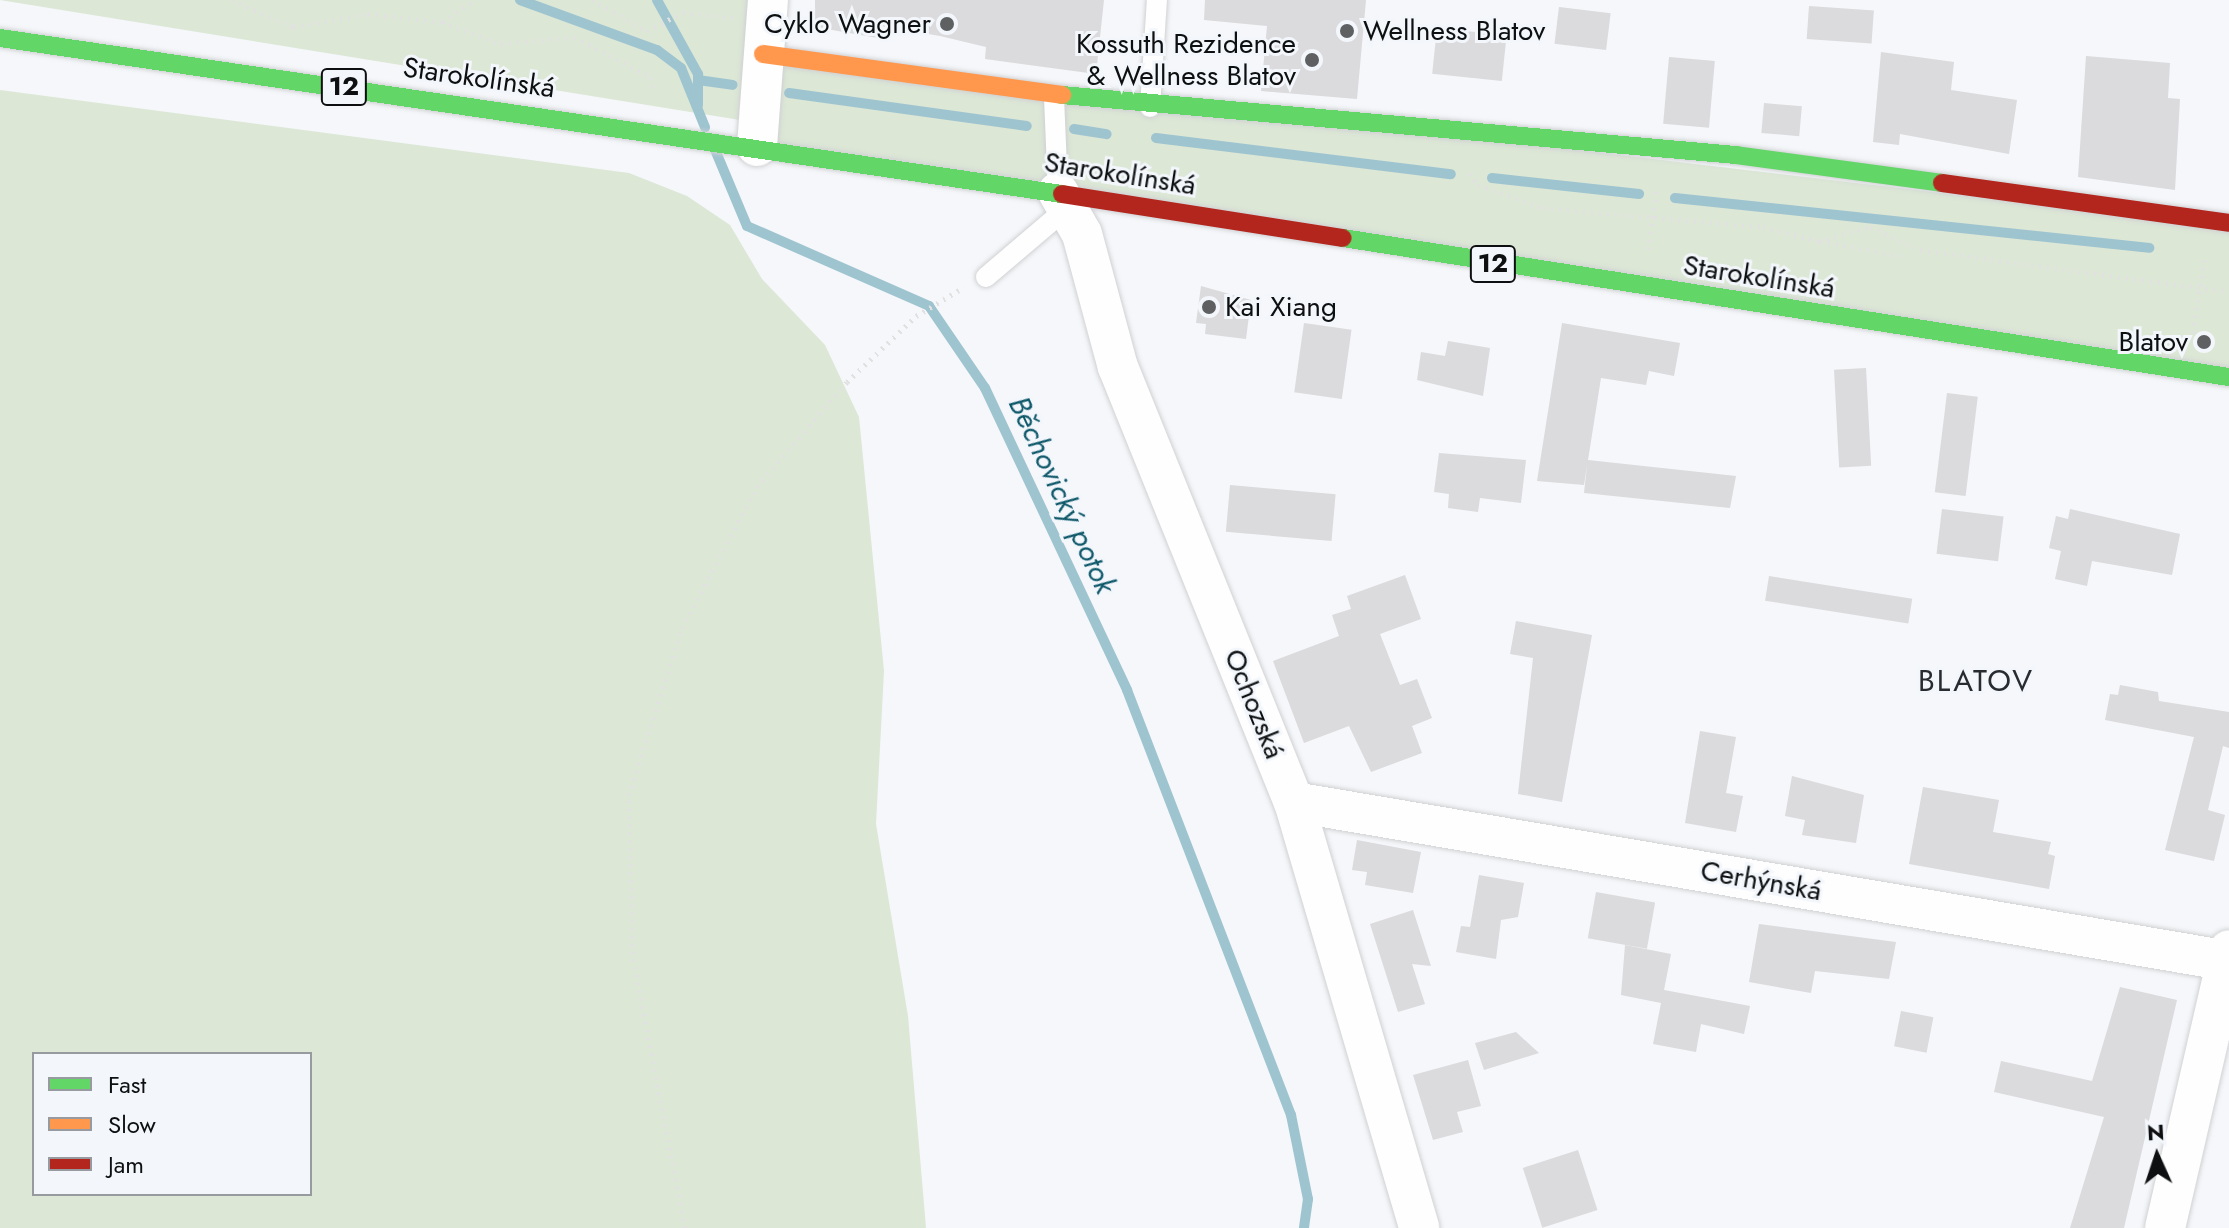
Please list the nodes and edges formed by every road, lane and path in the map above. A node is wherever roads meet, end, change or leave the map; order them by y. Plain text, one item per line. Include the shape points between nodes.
1 (232, 0) edge
2 (474, 0) edge
3 (592, 0) edge
4 (1157, 0) edge
5 (442, 22) junction
6 (766, 25) edge
7 (0, 38) edge
8 (1054, 97) junction
9 (1150, 107) junction
10 (1455, 131) junction
11 (657, 132) junction
12 (757, 146) junction
13 (1654, 147) junction
14 (1062, 200) junction
15 (1654, 222) junction
16 (2229, 223) edge
17 (1819, 241) junction
18 (1651, 242) dead end
19 (1901, 256) dead end
20 (986, 277) dead end
21 (2200, 287) junction
22 (2229, 292) edge
23 (945, 296) dead end
24 (2192, 338) dead end
25 (2229, 377) edge
26 (1294, 802) junction
27 (2228, 957) edge
28 (685, 1228) edge
29 (1419, 1228) edge
30 (2165, 1228) edge

1 - 5 path via 293,27 368,14
2 - 5 path
3 - 6 path via 647,31 675,16
4 - 9 lane
5 - 11 path via 501,44 574,37 651,77
6 - 8 main road
6 - 12 street
7 - 11 main road, Starokolínská / 12
8 - 9 main road
8 - 14 lane
9 - 10 main road
10 - 13 main road
10 - 15 path via 1478,185 1543,208
11 - 12 main road, Starokolínská / 12
12 - 14 main road, Starokolínská / 12
13 - 15 path
13 - 16 main road
14 - 20 lane
14 - 25 main road, Starokolínská / 12
14 - 26 street, Ochozská via 1082,234 1118,367
15 - 17 path via 1763,227
15 - 18 path
17 - 19 path
17 - 21 path via 1870,227 1920,250
21 - 22 path
21 - 24 path
23 - 28 path via 916,316 847,382 757,487 682,628 629,795 632,954
26 - 27 street, Cerhýnská
26 - 29 street, Ochozská
27 - 30 street

